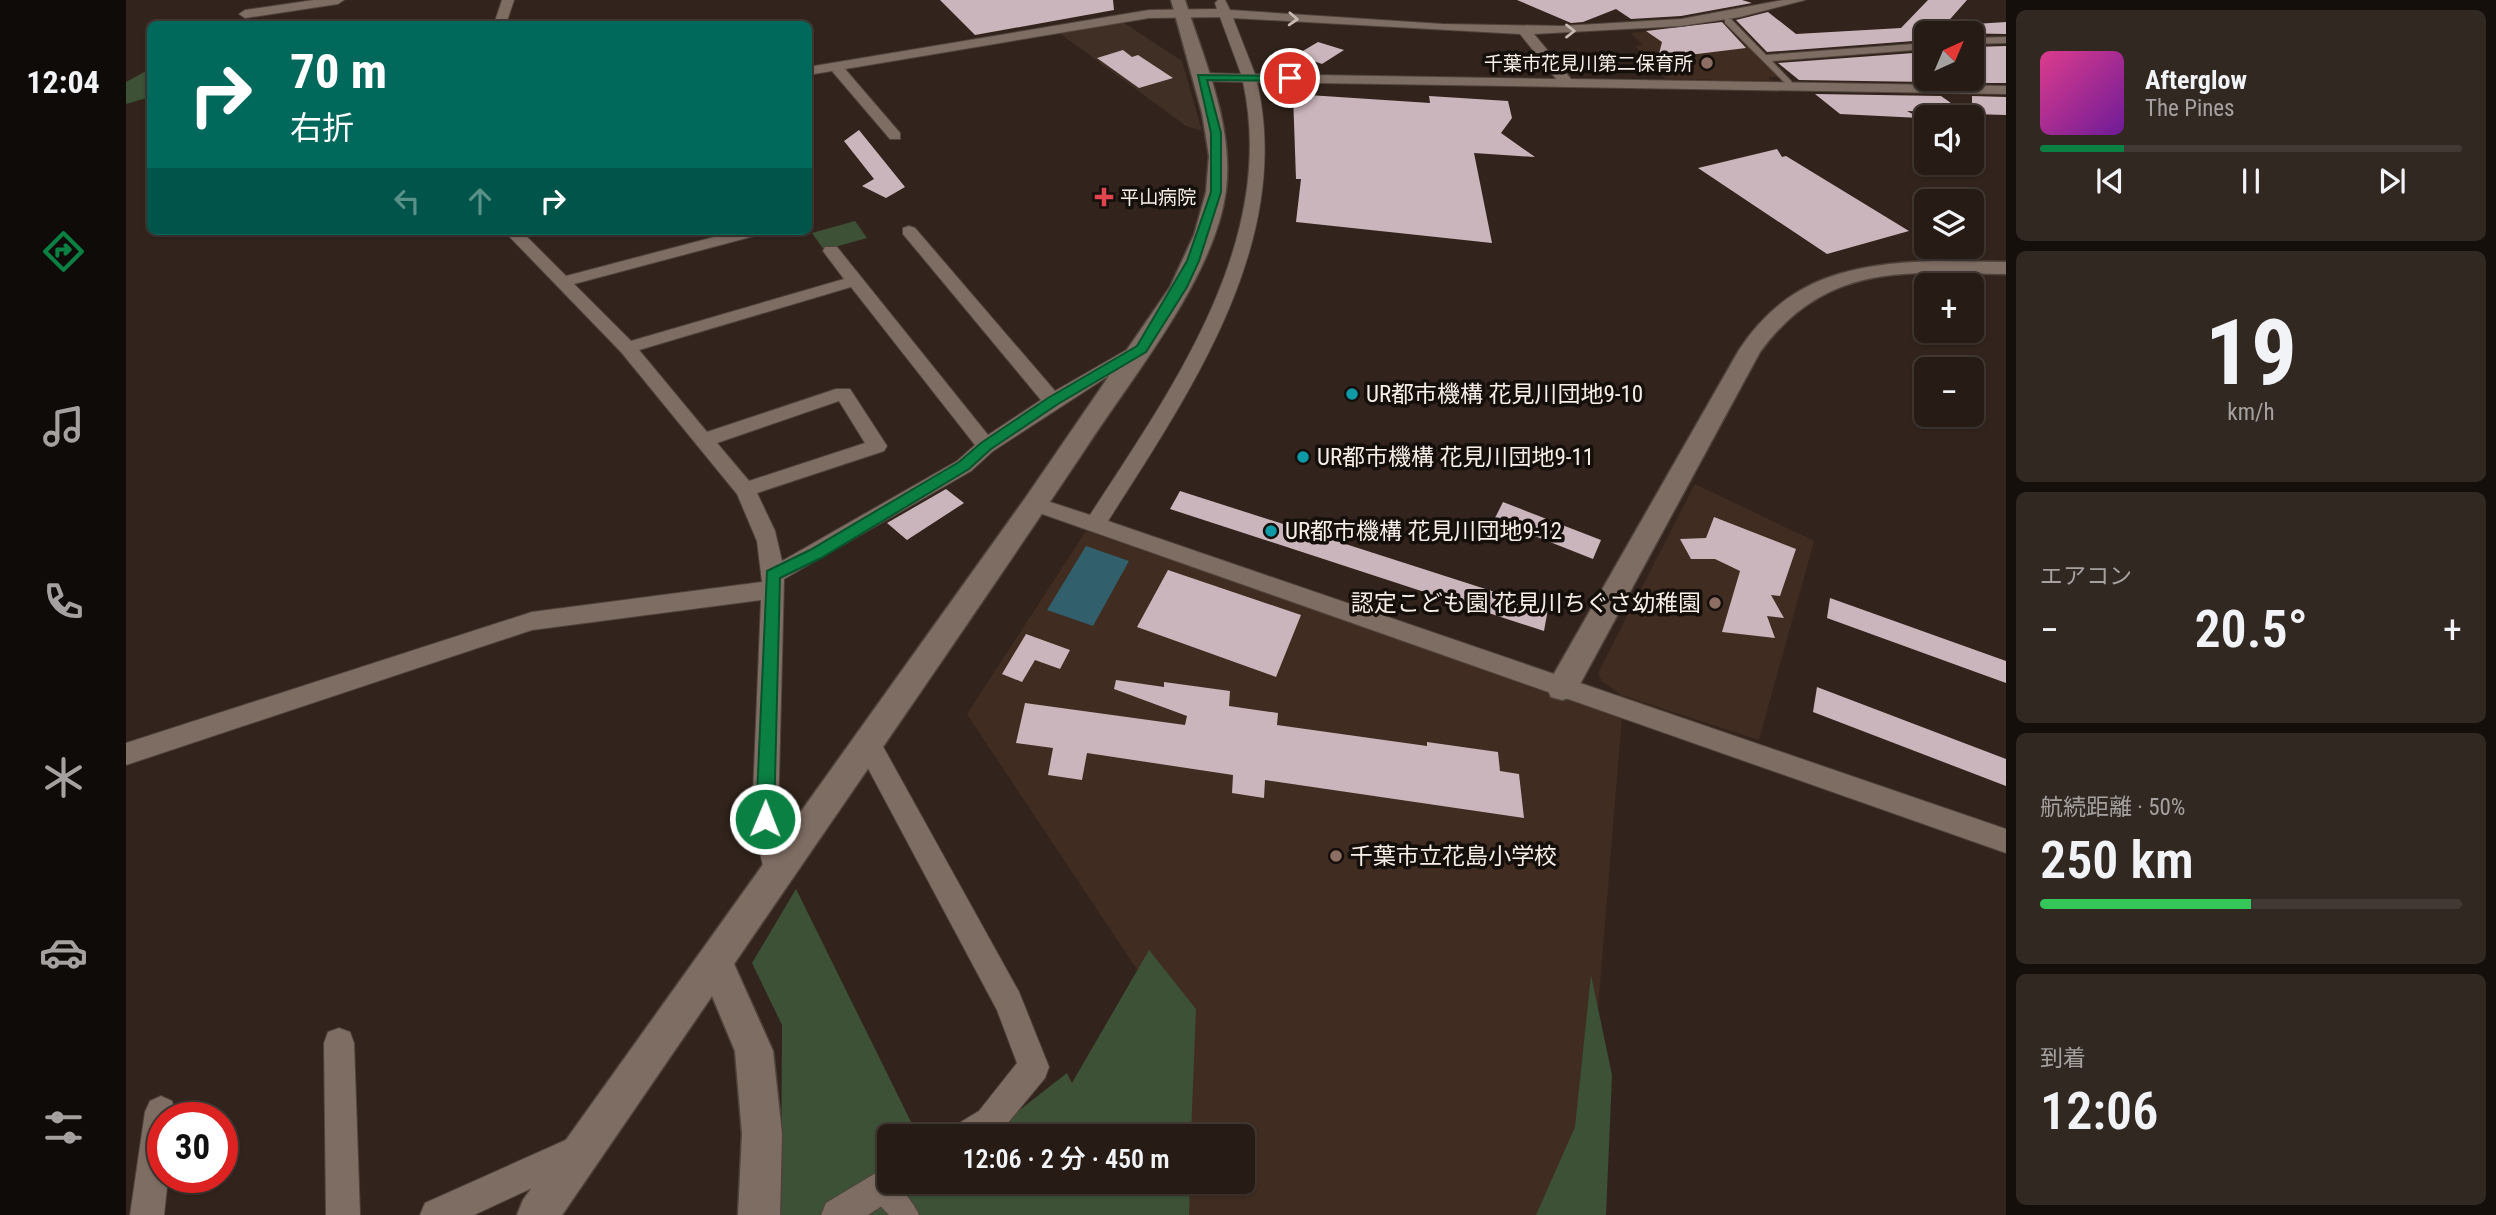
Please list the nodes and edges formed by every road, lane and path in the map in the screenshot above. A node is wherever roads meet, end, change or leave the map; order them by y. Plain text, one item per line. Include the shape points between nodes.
1 (338, 0) edge
2 (508, 0) edge
3 (1145, 0) edge
4 (1798, 0) edge
5 (289, 3) edge
6 (1180, 5) edge
7 (1222, 8) edge
8 (1149, 14) junction
9 (254, 21) edge
10 (501, 21) edge
11 (1728, 21) dead end
12 (1525, 31) junction
13 (2006, 40) edge
14 (1984, 41) edge
15 (1914, 47) edge
16 (1765, 58) junction
17 (835, 66) junction
18 (812, 70) edge
19 (1201, 77) junction
20 (1249, 78) junction
21 (1787, 82) dead end
22 (1567, 83) junction
23 (2006, 90) edge
24 (895, 136) dead end
25 (909, 231) dead end
26 (516, 235) edge
27 (741, 235) edge
28 (831, 251) dead end
29 (2006, 268) edge
30 (854, 281) junction
31 (562, 282) junction
32 (627, 348) junction
33 (1141, 349) junction
34 (1053, 401) junction
35 (703, 440) junction
36 (986, 446) junction
37 (745, 490) junction
38 (1035, 504) junction
39 (1096, 525) junction
40 (771, 582) junction
41 (1562, 688) junction
42 (867, 742) junction
43 (126, 754) edge
44 (2006, 841) edge
45 (777, 874) junction
46 (715, 961) junction
47 (339, 1043) dead end
48 (987, 1124) edge
49 (585, 1147) junction
50 (877, 1189) edge
51 (150, 1193) edge
52 (892, 1194) edge
53 (147, 1215) edge
54 (343, 1215) edge
55 (437, 1215) edge
56 (538, 1215) edge
57 (759, 1215) edge
58 (838, 1215) edge
59 (906, 1215) edge

1 - 5 street
2 - 10 street
3 - 8 street
12 -> 4 street via 1669,26
5 - 9 street via 242,11
6 - 7 street
6 - 8 street
6 - 19 street
7 -> 12 street
7 - 20 street
8 - 17 street
11 - 16 street
12 - 22 street
13 - 14 street
15 - 16 street
16 - 21 street
17 - 18 street
17 - 24 street
19 - 20 street
19 - 33 street via 1216,133 1216,192 1181,287
20 - 22 street
20 - 39 street via 1255,119 1254,199 1229,289 1206,343
22 - 23 street
25 - 34 street
26 - 31 street
27 - 31 street
28 - 30 street
29 - 41 street via 1926,266 1874,271 1822,285 1777,312 1750,350
30 - 32 street
30 - 36 street
31 - 32 street
32 - 35 street
33 - 34 street
33 - 38 street
34 - 36 street
35 - 37 street
35 - 37 street via 844,393 877,446
36 - 40 street via 964,466
37 - 40 street via 761,517 771,548
38 - 39 street
38 - 42 street
39 - 41 street
40 - 43 street via 532,621
40 - 45 street via 765,819
41 - 44 street
42 - 45 street
42 - 48 street via 1009,1002 1034,1067
45 - 46 street
46 - 49 street
46 - 57 street via 754,1051 762,1134
47 - 54 street
49 - 55 street
49 - 56 street
50 - 58 street
51 - 53 street
52 - 59 street

